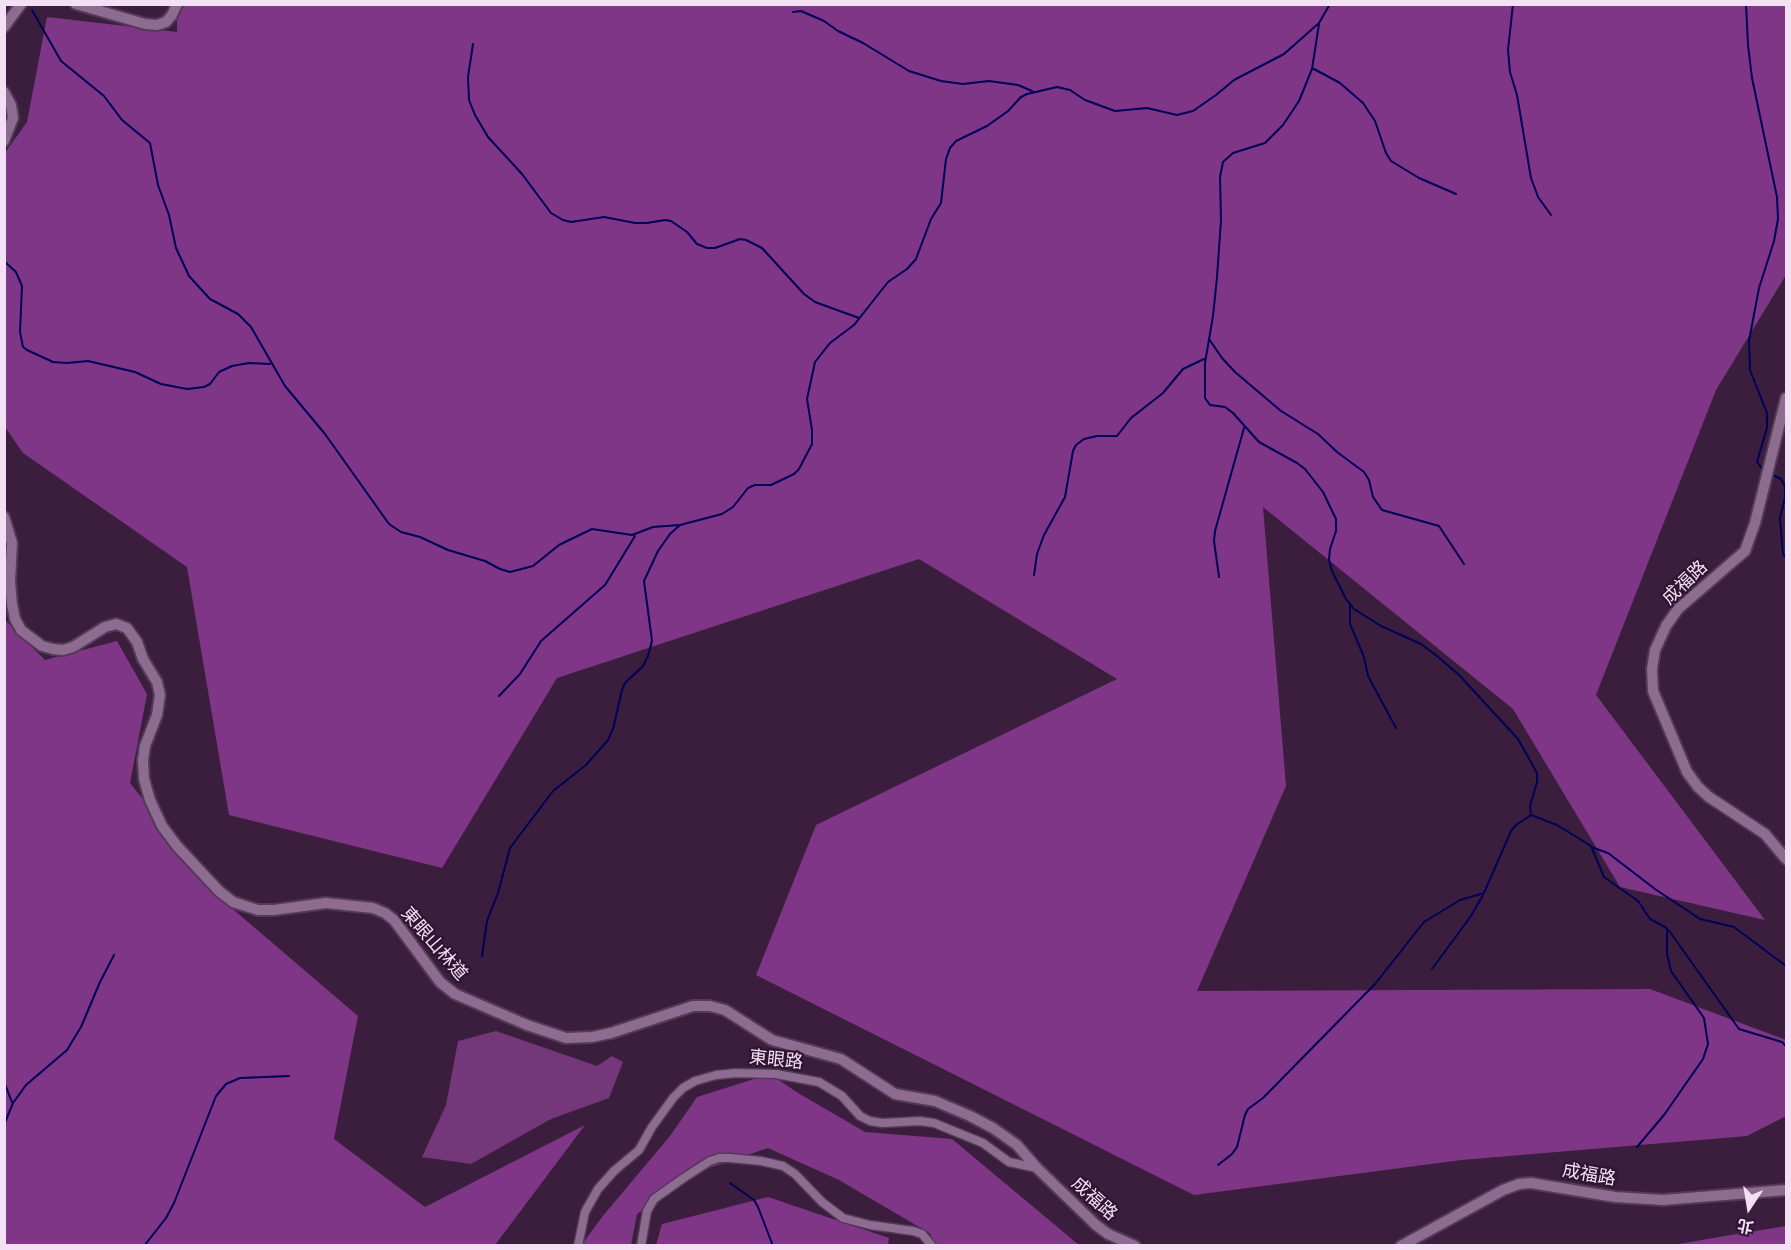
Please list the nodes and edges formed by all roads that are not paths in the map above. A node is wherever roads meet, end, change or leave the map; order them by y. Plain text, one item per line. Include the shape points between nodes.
1 (21, 4) edge
2 (76, 4) edge
3 (177, 4) edge
4 (4, 27) edge
5 (4, 93) edge
6 (4, 141) edge
7 (1786, 398) edge
8 (4, 517) edge
9 (1786, 859) edge
10 (1037, 1168) junction
11 (1786, 1190) edge
12 (578, 1245) edge
13 (641, 1245) edge
14 (932, 1245) edge
15 (1135, 1245) edge
16 (1401, 1245) edge

1 - 4 street
2 - 3 street via 157,25 166,22
5 - 6 street via 13,118
7 - 9 street, 成福路 via 1744,551 1678,609 1655,650 1652,669 1653,691 1687,772 1709,797 1765,834
8 - 10 street, 東眼山林道 via 12,543 12,604 21,630 42,646 63,650 116,624 127,628 136,642 160,695 143,760 150,800 177,846 233,902 258,910 326,903 373,908 394,920 440,982 455,994 566,1038 592,1038 693,1006 725,1010 772,1040 841,1059 895,1094 935,1101 970,1116 1009,1138
10 - 12 street, 東眼路 via 1009,1162 983,1143 934,1123 870,1121 819,1082 776,1074 716,1075 695,1081 678,1093 639,1150 598,1189 585,1212
10 - 15 street, 成福路 via 1096,1225
11 - 16 street, 成福路 via 1662,1200 1519,1184
13 - 14 street via 647,1211 654,1199 710,1161 730,1158 783,1166 843,1218 913,1231

